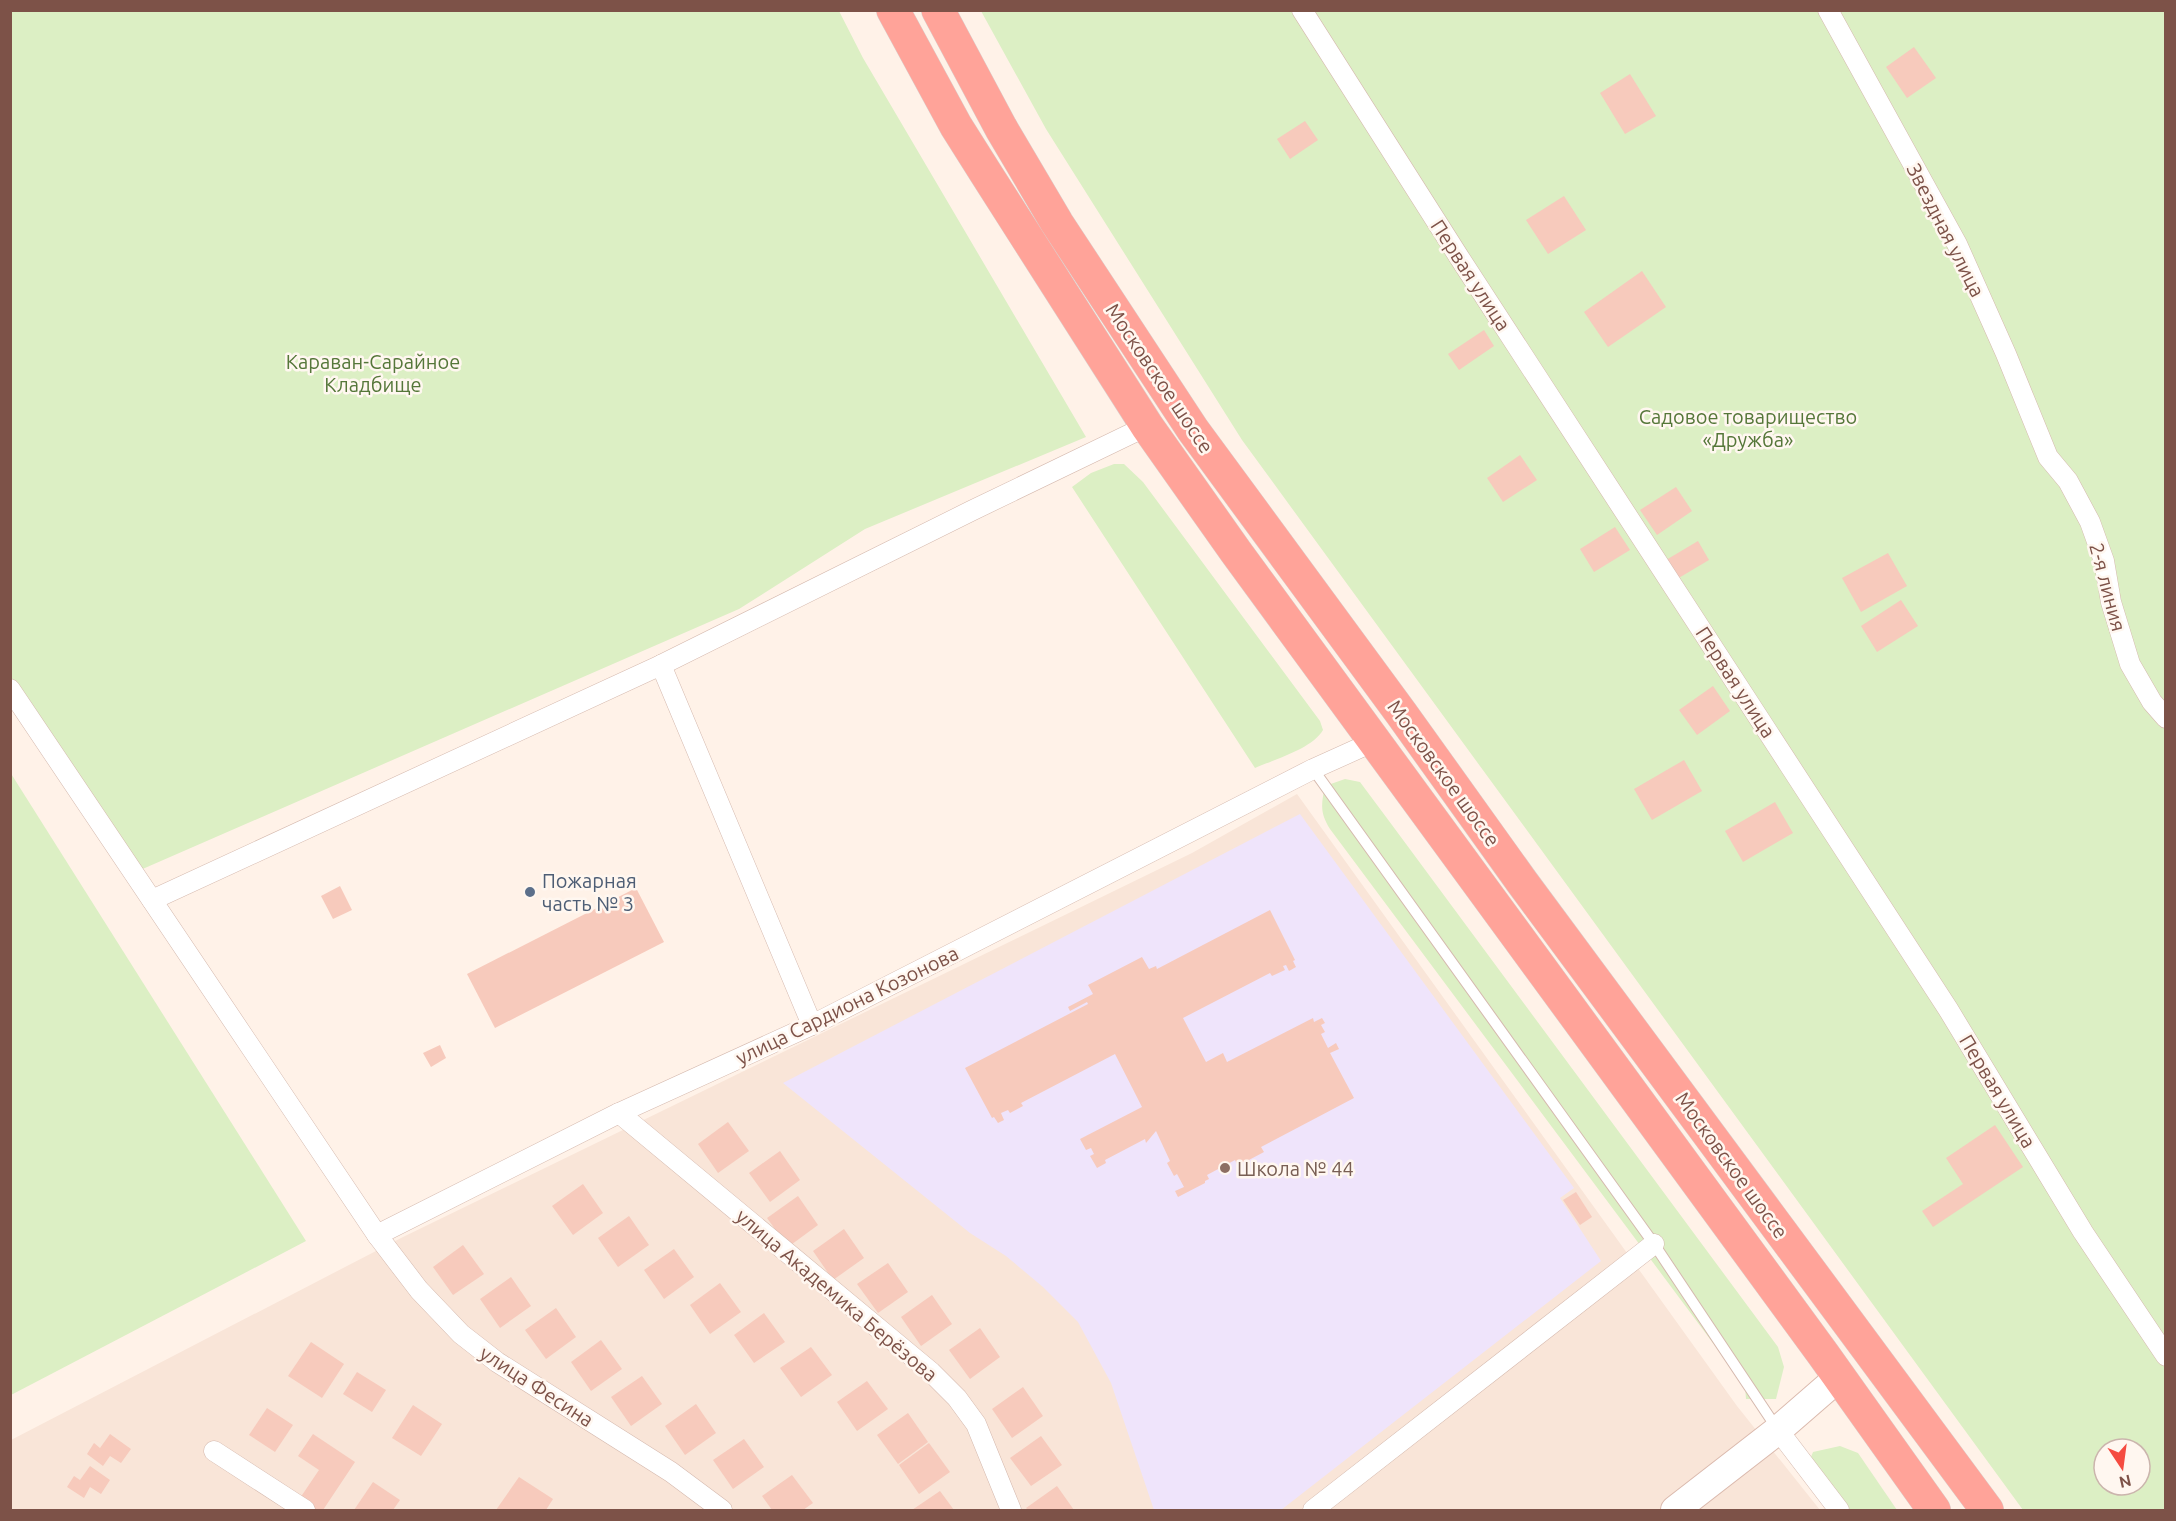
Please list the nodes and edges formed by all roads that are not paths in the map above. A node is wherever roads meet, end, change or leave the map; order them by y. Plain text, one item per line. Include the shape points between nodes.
1 (893, 10) edge
2 (938, 10) edge
3 (1302, 10) edge
4 (1828, 10) edge
5 (1147, 426) junction
6 (2048, 457) joint
7 (661, 665) junction
8 (10, 689) edge
9 (2166, 718) edge
10 (1375, 741) junction
11 (1313, 769) junction
12 (152, 900) junction
13 (812, 1025) junction
14 (619, 1113) junction
15 (377, 1235) junction
16 (1654, 1244) junction
17 (2166, 1356) edge
18 (1839, 1377) junction
19 (1778, 1430) junction
20 (214, 1451) dead end
21 (305, 1510) edge
22 (722, 1510) edge
23 (1011, 1510) edge
24 (1313, 1510) edge
25 (1675, 1510) edge
26 (1839, 1510) edge
27 (1934, 1510) edge
28 (1987, 1510) edge

1 - 5 highway, Московское шоссе via 956,126
2 - 28 highway, Московское шоссе via 1057,223 1193,430
3 - 17 street, Первая улица via 1948,1009 2083,1232
4 - 6 street, Звездная улица via 1957,244
5 - 7 street
5 - 10 highway, Московское шоссе
6 - 9 street, 2-я линия via 2068,482 2090,522 2130,664
7 - 12 street
7 - 13 street
8 - 12 street, улица Фесина
10 - 11 street, улица Сардиона Козонова
10 - 18 highway, Московское шоссе
11 - 13 street, улица Сардиона Козонова
11 - 16 lane
12 - 15 street, улица Фесина
13 - 14 street, улица Сардиона Козонова
14 - 15 street, улица Сардиона Козонова
14 - 23 street, улица Академика Берёзова via 931,1372 957,1398 976,1424
15 - 22 street, улица Фесина via 419,1290 461,1334 497,1362 671,1472
16 - 19 lane
16 - 24 street
18 - 19 street
18 - 27 highway, Московское шоссе
19 - 25 street
19 - 26 street
20 - 21 street

